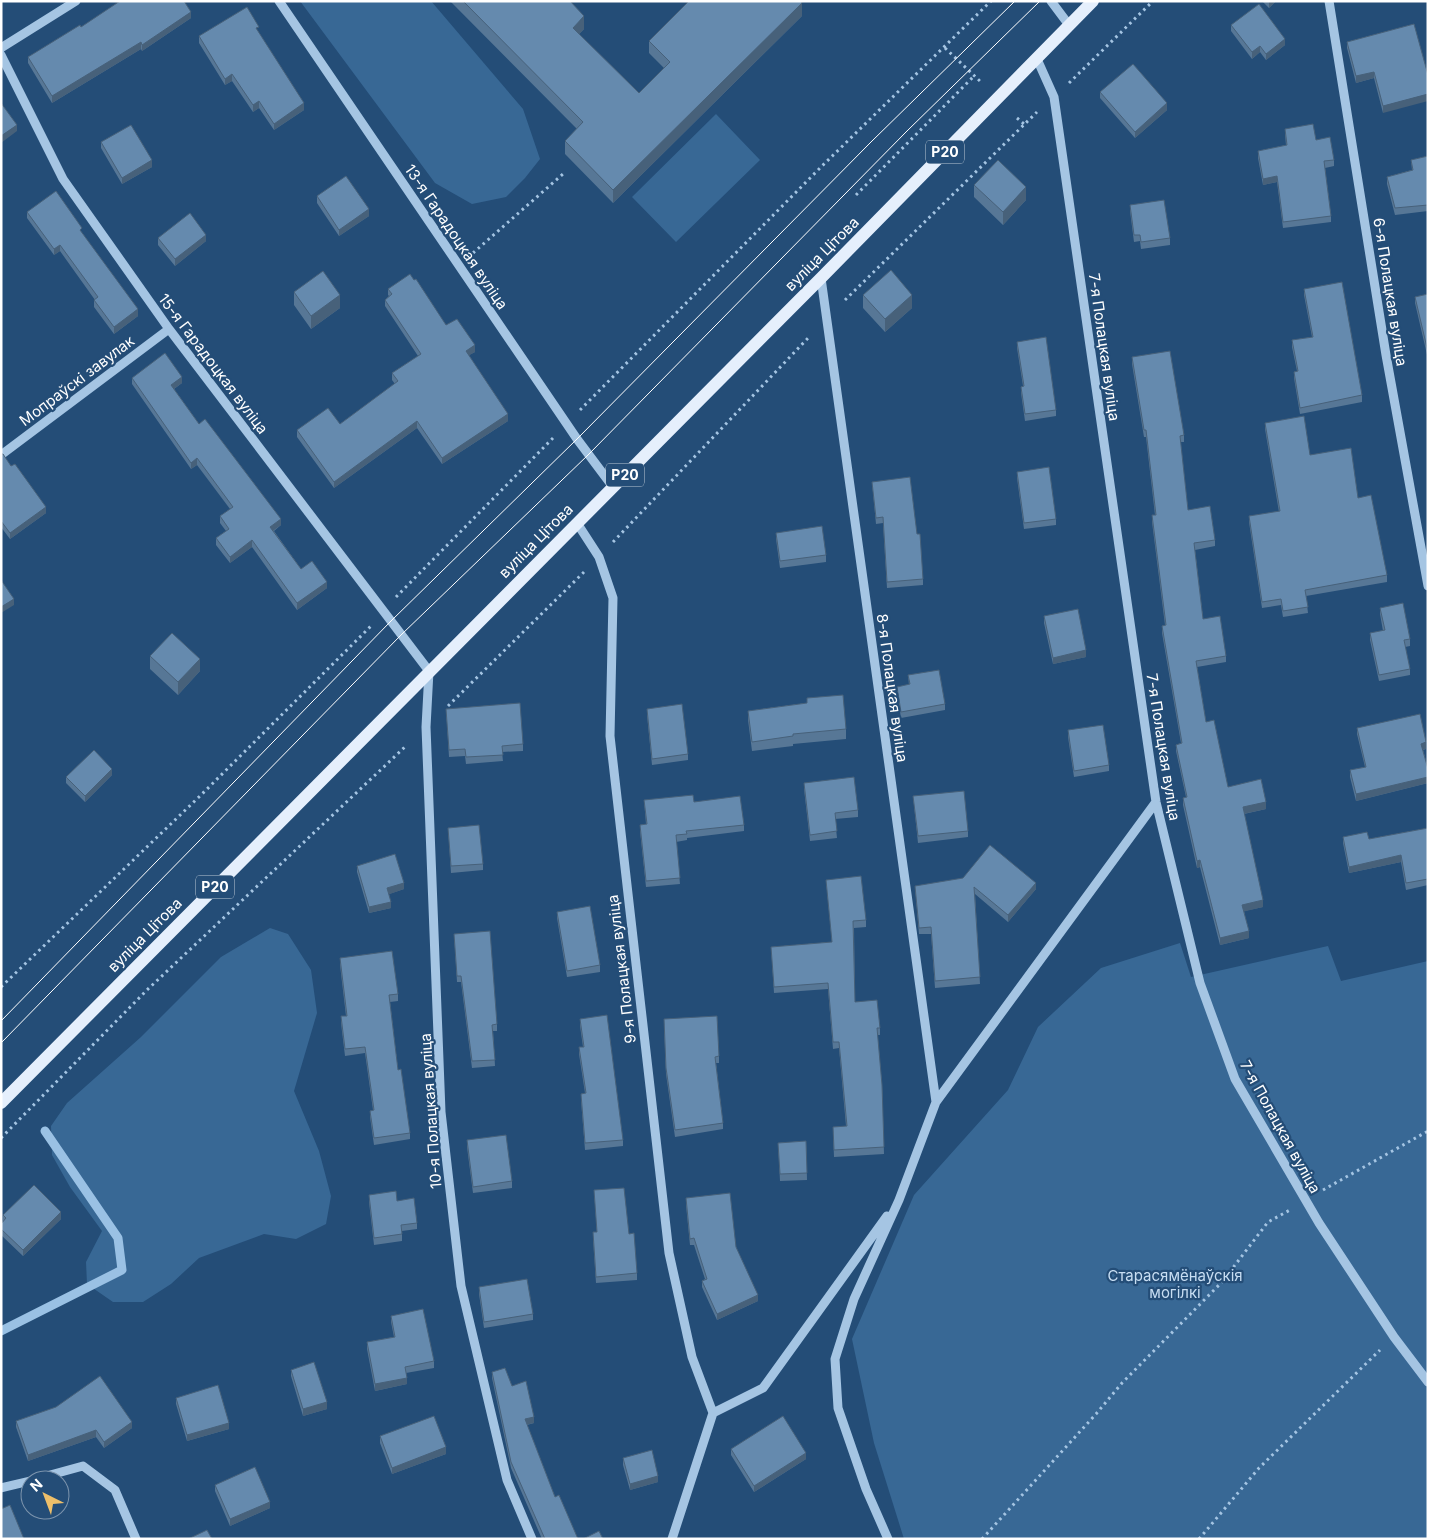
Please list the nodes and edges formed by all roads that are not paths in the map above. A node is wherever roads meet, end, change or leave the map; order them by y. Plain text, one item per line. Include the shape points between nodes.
1 (76, 1) edge
2 (279, 1) edge
3 (1051, 1) edge
4 (1093, 1) edge
5 (1329, 1) edge
6 (1069, 26) junction
7 (1, 48) edge
8 (1, 55) edge
9 (1037, 59) junction
10 (822, 278) junction
11 (169, 329) junction
12 (1, 455) edge
13 (613, 487) junction
14 (577, 523) junction
15 (1428, 586) edge
16 (429, 671) junction
17 (1156, 802) junction
18 (936, 1102) junction
19 (1, 1103) edge
20 (899, 1200) junction
21 (1428, 1382) edge
22 (713, 1413) junction
23 (68, 1470) edge
24 (20, 1483) edge
25 (1, 1488) edge
26 (136, 1539) edge
27 (532, 1539) edge
28 (672, 1539) edge
29 (888, 1539) edge

1 - 7 street
2 - 13 street, 13-я Гарадоцкая вуліца
3 - 6 street
4 - 6 main road, вуліца Цітова / Р20
5 - 15 street, 6-я Полацкая вуліца via 1386,355
6 - 9 main road, вуліца Цітова / Р20
8 - 11 street, 15-я Гарадоцкая вуліца via 63,179
9 - 10 main road, вуліца Цітова / Р20
9 - 17 street, 7-я Полацкая вуліца via 1054,97
10 - 13 main road, вуліца Цітова / Р20
10 - 18 street, 8-я Полацкая вуліца
11 - 12 street, Мопраўскі завулак
11 - 16 street, 15-я Гарадоцкая вуліца
13 - 14 main road, вуліца Цітова / Р20
14 - 16 main road, вуліца Цітова / Р20
14 - 22 street, 9-я Полацкая вуліца via 599,557 613,598 610,736 669,1253 692,1357
16 - 19 main road, вуліца Цітова / Р20
16 - 27 street, 10-я Полацкая вуліца via 426,727 442,1112 461,1286 507,1480
17 - 18 street
17 - 21 street, 7-я Полацкая вуліца via 1200,983 1235,1079 1305,1201 1394,1337
18 - 20 street
20 - 22 street via 763,1388
20 - 29 street via 854,1299 835,1359 838,1408 866,1489
22 - 28 street
23 - 26 street via 83,1466 115,1490
24 - 25 street

